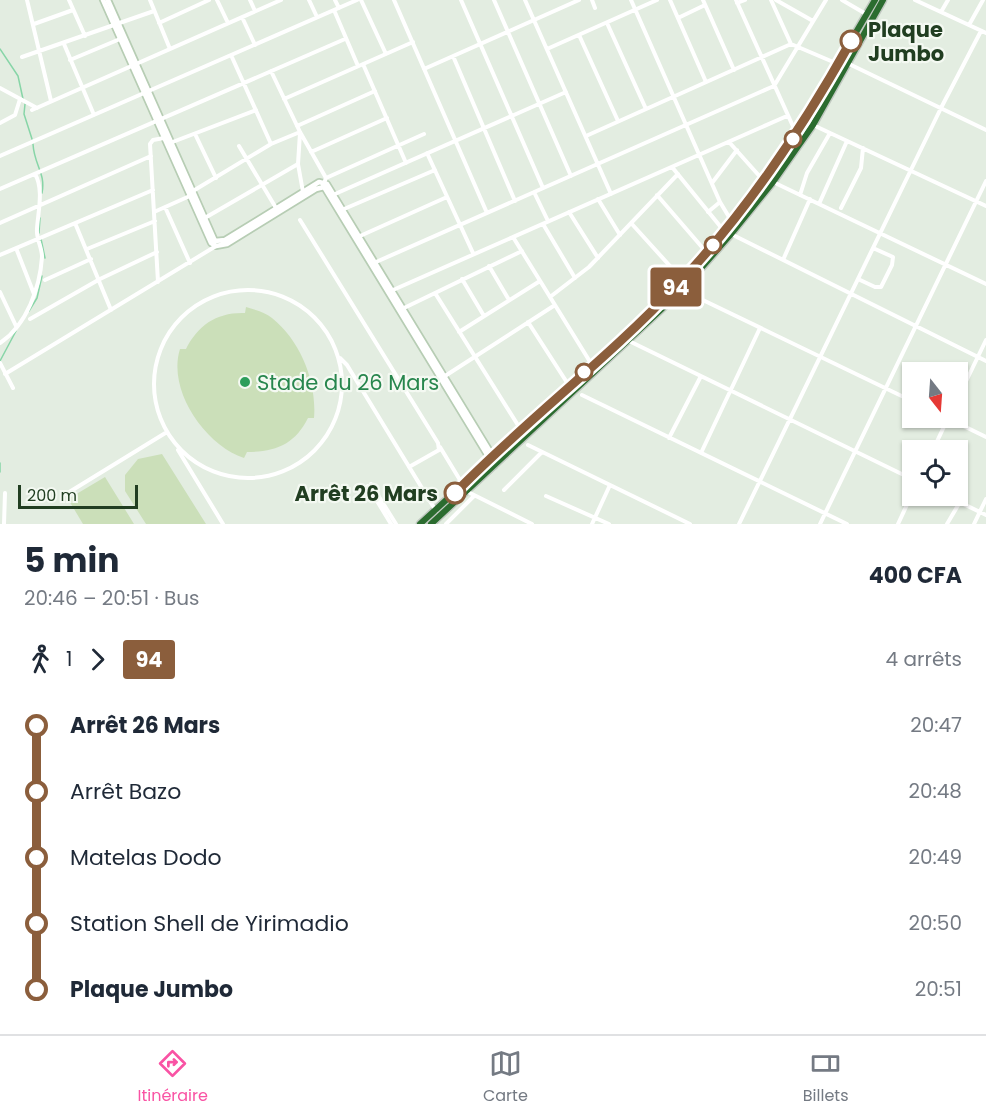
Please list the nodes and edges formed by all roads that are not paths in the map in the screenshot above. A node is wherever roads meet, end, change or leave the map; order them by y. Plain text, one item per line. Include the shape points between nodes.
1 (27, 0) edge
2 (69, 0) edge
3 (103, 0) edge
4 (108, 0) edge
5 (150, 0) edge
6 (209, 0) edge
7 (217, 0) edge
8 (250, 0) edge
9 (281, 0) edge
10 (309, 0) edge
11 (335, 0) edge
12 (359, 0) edge
13 (394, 0) edge
14 (460, 0) edge
15 (494, 0) edge
16 (525, 0) edge
17 (579, 0) edge
18 (592, 0) edge
19 (631, 0) edge
20 (657, 0) edge
21 (670, 0) edge
22 (745, 0) edge
23 (771, 0) edge
24 (776, 0) edge
25 (826, 0) edge
26 (842, 0) edge
27 (875, 0) edge
28 (883, 0) edge
29 (915, 0) edge
30 (948, 0) edge
31 (983, 0) edge
32 (704, 2) edge
33 (736, 2) edge
34 (339, 8) junction
35 (595, 8) dead end
36 (73, 10) junction
37 (334, 10) junction
38 (635, 10) junction
39 (154, 11) junction
40 (255, 11) junction
41 (941, 12) junction
42 (867, 14) junction
43 (243, 17) junction
44 (317, 17) junction
45 (678, 18) junction
46 (534, 20) junction
47 (813, 21) junction
48 (607, 22) junction
49 (159, 23) junction
50 (228, 23) junction
51 (34, 24) junction
52 (116, 24) junction
53 (969, 25) junction
54 (507, 32) junction
55 (984, 32) edge
56 (579, 35) junction
57 (85, 36) junction
58 (120, 39) junction
59 (345, 39) junction
60 (413, 42) junction
61 (64, 44) junction
62 (480, 44) junction
63 (791, 44) junction
64 (255, 45) junction
65 (797, 47) junction
66 (170, 49) junction
67 (547, 49) junction
68 (40, 52) junction
69 (386, 54) junction
70 (231, 55) junction
71 (453, 56) junction
72 (22, 57) dead end
73 (761, 58) junction
74 (70, 60) junction
75 (843, 64) junction
76 (134, 65) junction
77 (361, 65) junction
78 (424, 69) junction
79 (734, 70) junction
80 (271, 72) junction
81 (706, 82) junction
82 (244, 83) junction
83 (774, 86) junction
84 (0, 88) edge
85 (82, 88) junction
86 (375, 91) junction
87 (146, 92) junction
88 (566, 92) junction
89 (674, 97) junction
90 (21, 99) junction
91 (284, 99) junction
92 (51, 101) junction
93 (539, 104) junction
94 (37, 108) junction
95 (941, 108) junction
96 (646, 109) junction
97 (256, 110) junction
98 (32, 111) dead end
99 (94, 115) junction
100 (511, 116) junction
101 (787, 116) junction
102 (387, 118) junction
103 (158, 120) junction
104 (618, 122) junction
105 (0, 123) edge
106 (686, 125) junction
107 (813, 125) junction
108 (297, 126) junction
109 (484, 128) junction
110 (986, 130) edge
111 (300, 132) junction
112 (830, 133) junction
113 (424, 134) dead end
114 (796, 134) junction
115 (196, 135) junction
116 (586, 136) junction
117 (164, 138) junction
118 (456, 141) junction
119 (847, 141) junction
120 (729, 142) junction
121 (169, 144) junction
122 (271, 144) junction
123 (398, 145) junction
124 (239, 146) dead end
125 (863, 148) junction
126 (737, 150) junction
127 (311, 152) junction
128 (427, 153) junction
129 (699, 155) junction
130 (0, 156) edge
131 (151, 156) junction
132 (247, 159) junction
133 (406, 163) junction
134 (298, 164) junction
135 (598, 164) junction
136 (672, 167) junction
137 (435, 170) junction
138 (910, 171) junction
139 (39, 172) junction
140 (678, 174) junction
141 (571, 176) junction
142 (216, 178) junction
143 (764, 180) junction
144 (986, 181) edge
145 (325, 182) junction
146 (773, 182) junction
147 (712, 183) junction
148 (262, 185) junction
149 (543, 188) junction
150 (0, 189) edge
151 (153, 190) junction
152 (303, 192) junction
153 (534, 192) junction
154 (192, 194) junction
155 (335, 194) junction
156 (611, 194) junction
157 (657, 195) junction
158 (800, 195) junction
159 (447, 196) junction
160 (598, 199) junction
161 (810, 199) junction
162 (515, 201) junction
163 (720, 202) junction
164 (976, 202) junction
165 (819, 204) junction
166 (39, 206) junction
167 (986, 206) edge
168 (165, 207) junction
169 (276, 208) junction
170 (841, 208) dead end
171 (344, 209) junction
172 (154, 212) junction
173 (569, 212) junction
174 (708, 212) junction
175 (488, 213) junction
176 (203, 219) junction
177 (300, 220) dead end
178 (155, 221) junction
179 (548, 221) junction
180 (732, 222) junction
181 (0, 223) edge
182 (75, 223) junction
183 (631, 223) junction
184 (543, 224) junction
185 (461, 225) junction
186 (724, 231) junction
187 (880, 233) junction
188 (620, 235) junction
189 (360, 236) junction
190 (735, 236) dead end
191 (513, 237) junction
192 (36, 239) junction
193 (217, 244) junction
194 (16, 248) junction
195 (873, 248) junction
196 (87, 249) junction
197 (522, 251) junction
198 (157, 252) junction
199 (473, 253) junction
200 (707, 253) junction
201 (0, 255) edge
202 (598, 258) junction
203 (91, 259) junction
204 (783, 260) junction
205 (376, 262) junction
206 (190, 263) junction
207 (946, 264) junction
208 (489, 266) junction
209 (679, 276) dead end
210 (575, 278) junction
211 (100, 279) junction
212 (462, 279) junction
213 (858, 279) junction
214 (45, 280) dead end
215 (540, 280) junction
216 (158, 282) junction
217 (986, 284) edge
218 (393, 290) junction
219 (682, 290) junction
220 (0, 292) edge
221 (435, 293) junction
222 (34, 294) junction
223 (851, 294) junction
224 (550, 297) junction
225 (509, 300) junction
226 (555, 305) junction
227 (404, 308) junction
228 (111, 310) junction
229 (484, 316) junction
230 (30, 320) dead end
231 (528, 322) junction
232 (16, 326) junction
233 (916, 326) junction
234 (760, 328) junction
235 (459, 332) junction
236 (986, 340) edge
237 (629, 341) junction
238 (0, 343) edge
239 (338, 357) junction
240 (475, 357) junction
241 (820, 357) junction
242 (978, 357) junction
243 (986, 361) edge
244 (1, 364) edge
245 (592, 365) junction
246 (5, 374) junction
247 (445, 376) junction
248 (701, 376) junction
249 (968, 377) edge
250 (566, 381) dead end
251 (13, 388) dead end
252 (886, 388) junction
253 (731, 391) junction
254 (582, 395) dead end
255 (902, 396) edge
256 (790, 420) junction
257 (968, 428) edge
258 (521, 430) junction
259 (167, 432) junction
260 (986, 437) edge
261 (171, 438) junction
262 (669, 438) junction
263 (438, 443) junction
264 (528, 445) dead end
265 (855, 451) junction
266 (542, 452) junction
267 (701, 453) junction
268 (491, 458) junction
269 (496, 464) junction
270 (409, 467) junction
271 (902, 474) edge
272 (760, 482) junction
273 (370, 485) dead end
274 (463, 485) junction
275 (610, 485) junction
276 (504, 490) dead end
277 (468, 492) junction
278 (5, 493) dead end
279 (66, 494) dead end
280 (474, 496) junction
281 (546, 496) dead end
282 (986, 499) edge
283 (906, 506) edge
284 (958, 506) edge
285 (968, 506) edge
286 (980, 512) junction
287 (439, 513) junction
288 (825, 513) junction
289 (986, 515) edge
290 (595, 518) junction
291 (4, 524) edge
292 (223, 524) edge
293 (394, 524) edge
294 (420, 524) edge
295 (431, 524) edge
296 (446, 524) edge
297 (532, 524) edge
298 (592, 524) edge
299 (609, 524) edge
300 (690, 524) edge
301 (740, 524) edge
302 (820, 524) edge
303 (847, 524) edge
304 (898, 524) edge
305 (947, 524) edge
306 (974, 524) edge

1 - 51 street
2 - 36 street
3 - 52 street
4 - 52 street
5 - 39 street
6 - 49 street
7 - 50 street
8 - 40 street
9 - 40 street
10 - 44 street
11 - 34 street
12 - 34 street
12 - 69 street
13 - 60 street
14 - 62 street
15 - 54 street
16 - 46 street
17 - 46 street
18 - 35 street
19 - 38 street
20 - 38 street
21 - 45 street
22 - 33 street
23 - 63 street
24 - 47 street
25 - 47 street
26 - 42 street
27 - 42 highway
28 - 75 highway
29 - 41 street
30 - 41 street
31 - 53 street
32 - 45 street
32 - 79 street
33 - 73 street
34 - 37 street
36 - 51 street
36 - 57 street
37 - 44 street
37 - 59 street
38 - 48 street
38 - 89 street
39 - 49 street
39 - 52 street
40 - 43 street
41 - 53 street
42 - 75 highway
43 - 50 street
43 - 64 street
44 - 64 street
45 - 81 street
46 - 54 street
46 - 67 street
47 - 65 street
48 - 56 street
48 - 96 street
49 - 66 street
50 - 66 street
51 - 68 street
52 - 57 street
52 - 58 street
52 - 76 street
53 - 55 street
54 - 62 street
54 - 93 street
55 - 95 street
56 - 67 street
56 - 104 street
57 - 61 street
58 - 74 street
58 - 76 street
59 - 77 street
59 - 80 street
60 - 69 street
60 - 78 street
61 - 68 street
61 - 74 street
62 - 71 street
62 - 100 street
63 - 65 street
63 - 73 street
64 - 70 street
65 - 75 street
65 - 83 street
66 - 76 street
67 - 88 street
68 - 72 street
68 - 92 street
69 - 77 street
70 - 82 street
70 - 87 street
71 - 78 street
71 - 109 street
73 - 79 street
73 - 83 street
74 - 85 street
75 - 95 street
75 - 107 highway
75 - 114 highway
76 - 85 street
76 - 87 street
77 - 86 street
77 - 91 street
78 - 118 street
79 - 81 street
80 - 82 street
80 - 91 street
81 - 89 street
82 - 97 street
82 - 103 street
83 - 101 street
83 - 106 street
84 - 90 street
85 - 92 street
85 - 99 street
86 - 102 street
86 - 108 street
87 - 99 street
87 - 103 street
88 - 93 street
88 - 116 street
89 - 96 street
89 - 106 street
90 - 94 street
90 - 105 street via 15,115
91 - 108 street
92 - 94 street
93 - 100 street
93 - 141 street
94 - 98 street
95 - 110 street
95 - 138 street
96 - 104 street
97 - 115 street
97 - 122 street
99 - 130 street
100 - 109 street
100 - 149 street
101 - 114 street
101 - 120 street
102 - 123 street
102 - 127 street
103 - 117 street
103 - 121 street
103 - 139 street
104 - 116 street
106 - 129 street
106 - 135 street
107 - 112 street
107 - 146 highway
108 - 111 street
109 - 118 street
109 - 162 street
111 - 122 street
111 - 127 street
111 - 134 street
112 - 119 street
112 - 158 street via 807,173
113 - 123 street
114 - 143 highway
115 - 121 street
115 - 142 street
116 - 135 street
117 - 121 street
117 - 131 street via 151,141
118 - 128 street
118 - 175 street
119 - 125 street
119 - 165 street
120 - 126 street
120 - 129 street
121 - 154 street
122 - 132 street
123 - 133 street
123 - 145 street
124 - 132 street
125 - 138 street
125 - 170 street via 861,168
126 - 143 street
126 - 147 street
127 - 145 street
128 - 133 street
128 - 137 street
129 - 136 street
129 - 147 street
131 - 151 street
131 - 166 street
132 - 142 street
132 - 148 street
133 - 155 street
134 - 148 street
134 - 152 street
135 - 141 street
135 - 156 street
136 - 140 street
136 - 156 street
137 - 159 street
137 - 171 street
138 - 164 street
138 - 187 street
139 - 150 street
139 - 166 street
140 - 157 street
140 - 174 street
141 - 149 street
142 - 154 street
143 - 180 highway
144 - 164 street
145 - 152 street
145 - 155 street
145 - 193 street via 227,244
145 - 268 street
146 - 158 street
146 - 219 highway
147 - 163 street
148 - 169 street
148 - 176 street
149 - 153 street
151 - 172 street
151 - 182 street
152 - 169 street
153 - 162 street
153 - 179 street
154 - 168 street
154 - 176 street
155 - 171 street
156 - 160 street
157 - 183 street
157 - 200 street
158 - 161 street
159 - 185 street
159 - 189 street
160 - 173 street
160 - 188 street
161 - 165 street
161 - 204 street
162 - 175 street
163 - 174 street
163 - 180 street
164 - 167 street
164 - 207 street
165 - 187 street
166 - 181 street
166 - 192 street
168 - 172 street
168 - 206 street
169 - 193 street
171 - 189 street
172 - 178 street
173 - 179 street
173 - 202 street
174 - 186 street
175 - 185 street
176 - 193 street
177 - 263 street
178 - 196 street
178 - 198 street
179 - 184 street
180 - 186 highway
182 - 192 street
182 - 196 street
183 - 188 street
183 - 209 street
184 - 191 street
184 - 210 street
185 - 199 street
185 - 205 street
186 - 200 highway
187 - 195 street
187 - 207 street
188 - 202 street
189 - 205 street
190 - 204 street
191 - 197 street
191 - 199 street
192 - 194 street
192 - 222 street via 42,253 39,285
193 - 206 street
194 - 201 street
194 - 222 street
195 - 213 street
195 - 213 street via 893,257 892,265 881,287
196 - 203 street
197 - 208 street
197 - 215 street
198 - 211 street
198 - 216 street
199 - 218 street
200 - 245 highway
202 - 210 street
203 - 211 street
203 - 214 street
204 - 223 street
205 - 218 street
206 - 216 street
207 - 217 street
207 - 233 street
208 - 212 street
208 - 225 street
210 - 224 street
211 - 228 street
211 - 230 street
212 - 221 street
212 - 229 street
213 - 223 street
215 - 224 street
215 - 225 street
216 - 228 street
218 - 227 street
219 - 234 street
219 - 237 highway
220 - 232 street
221 - 227 street
221 - 235 street
222 - 232 street
223 - 233 street
223 - 241 street
224 - 226 street
225 - 229 street
226 - 231 street
226 - 245 street
227 - 247 street
228 - 246 street
229 - 235 street
231 - 240 street
231 - 250 street
232 - 238 street
233 - 242 street
233 - 252 street
234 - 241 street
234 - 253 street
235 - 240 street
236 - 242 street
237 - 248 street
237 - 269 highway
239 - 259 street via 317,320 286,298 244,290 209,298 179,320 157,359 155,398
239 - 261 street via 341,397 335,420 318,446 287,470 255,477 216,472 192,459
239 - 270 street via 347,365
240 - 247 street
240 - 258 street
241 - 252 street
241 - 256 street
242 - 243 street
242 - 249 street
244 - 246 street
245 - 258 highway
246 - 251 street
247 - 268 street
248 - 253 street
248 - 262 street
252 - 255 street
252 - 265 street
253 - 256 street
253 - 267 street
254 - 262 street
256 - 265 street
256 - 272 street
257 - 260 street
258 - 268 highway
259 - 261 street
259 - 279 street
261 - 292 street
262 - 267 street
263 - 270 street via 439,450
263 - 274 street
264 - 266 street
265 - 271 street
265 - 288 street
266 - 275 street
266 - 276 street
267 - 272 street
268 - 269 street
268 - 274 highway
269 - 277 highway
270 - 287 street
272 - 288 street
272 - 301 street
273 - 293 street
274 - 287 highway
275 - 290 street
275 - 300 street
277 - 280 street
277 - 287 highway
278 - 291 street
280 - 296 street
280 - 297 street
281 - 290 street
282 - 286 street
283 - 304 street
284 - 305 street
285 - 286 street
286 - 289 street
286 - 306 street
287 - 294 highway
287 - 295 highway
288 - 302 street
288 - 303 street
290 - 298 street
290 - 299 street

